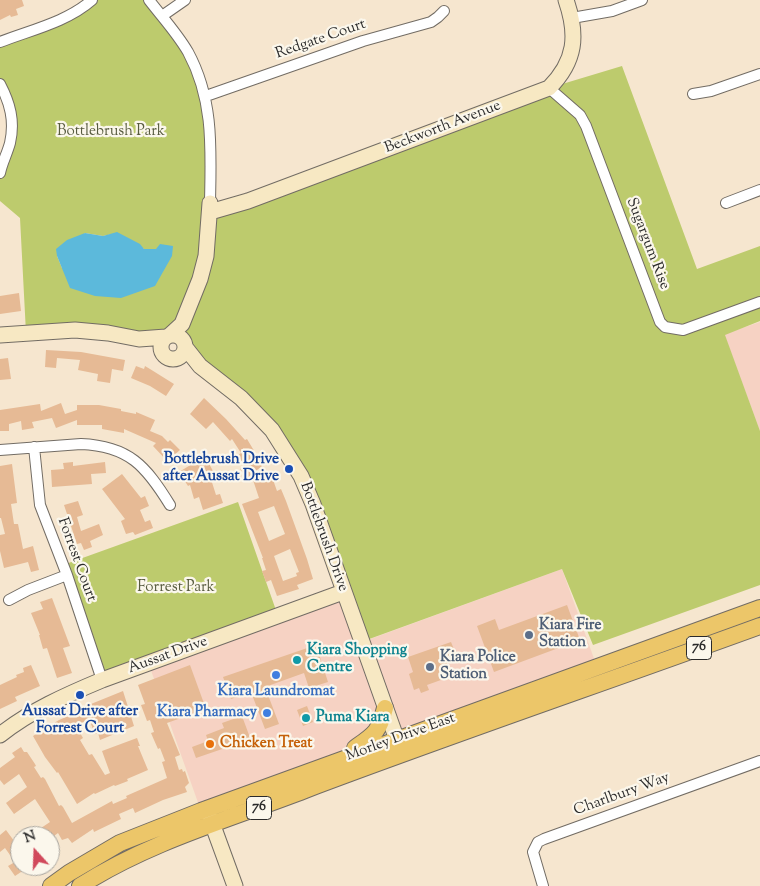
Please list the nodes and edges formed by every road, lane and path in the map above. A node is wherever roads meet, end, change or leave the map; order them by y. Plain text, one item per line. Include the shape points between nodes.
1 (92, 0) edge
2 (149, 0) edge
3 (185, 0) edge
4 (566, 0) edge
5 (642, 0) edge
6 (444, 11) dead end
7 (162, 16) junction
8 (572, 18) junction
9 (0, 42) edge
10 (760, 74) edge
11 (0, 84) edge
12 (549, 88) junction
13 (692, 94) dead end
14 (206, 96) junction
15 (0, 173) edge
16 (760, 190) edge
17 (726, 203) dead end
18 (210, 207) junction
19 (760, 302) edge
20 (0, 335) edge
21 (173, 345) junction
22 (34, 447) junction
23 (0, 450) edge
24 (170, 505) dead end
25 (67, 575) junction
26 (343, 592) junction
27 (9, 600) dead end
28 (760, 608) edge
29 (760, 626) edge
30 (592, 669) junction
31 (614, 679) junction
32 (102, 680) junction
33 (488, 707) junction
34 (385, 708) junction
35 (514, 714) junction
36 (0, 735) edge
37 (443, 739) junction
38 (397, 740) junction
39 (352, 755) junction
40 (760, 761) edge
41 (375, 764) junction
42 (206, 809) junction
43 (212, 826) junction
44 (51, 886) edge
45 (80, 886) edge
46 (236, 886) edge
47 (543, 886) edge

1 - 9 street via 62,18
2 - 7 street
3 - 7 street
4 - 8 street
5 - 8 street via 612,11
6 - 14 street, Redgate Court via 431,22 363,41
7 - 14 street via 187,51
8 - 12 street via 572,50 557,81
10 - 13 street
11 - 15 street via 11,110 12,124 10,144
12 - 18 street, Beckworth Avenue via 248,201
12 - 19 street, Sugargum Rise via 580,115 586,126 660,322 666,327 684,330
14 - 18 street via 211,155
16 - 17 street
18 - 21 street via 206,256 200,279
20 - 21 street, Bottlebrush Drive via 76,330
21 - 26 street, Bottlebrush Drive via 228,387 272,430 301,476
22 - 23 street
22 - 24 street via 88,444 119,451 147,471
22 - 25 street, Forrest Court via 40,505
25 - 27 street
25 - 32 street, Forrest Court
26 - 32 street, Aussat Drive
26 - 34 street, Bottlebrush Drive
28 - 30 main road, Morley Drive East / 76
29 - 31 main road, Morley Drive East / 76
30 - 31 main road via 602,678
30 - 33 main road, Morley Drive East / 76
31 - 35 main road, Morley Drive East / 76
32 - 36 street, Aussat Drive via 69,693
33 - 35 main road via 494,714
33 - 38 main road, Morley Drive East / 76
34 - 38 street, Bottlebrush Drive
34 - 39 main road via 379,728
35 - 37 main road, Morley Drive East / 76
37 - 38 street via 422,744
37 - 41 main road, Morley Drive East / 76
38 - 39 main road, Morley Drive East / 76
38 - 41 street via 389,756
39 - 42 main road, Morley Drive East / 76
40 - 47 street, Charlbury Way via 538,842 532,852
41 - 43 main road, Morley Drive East / 76
42 - 43 street
42 - 44 main road, Morley Drive East / 76 via 120,843
43 - 45 main road, Morley Drive East / 76 via 152,847
43 - 46 street

